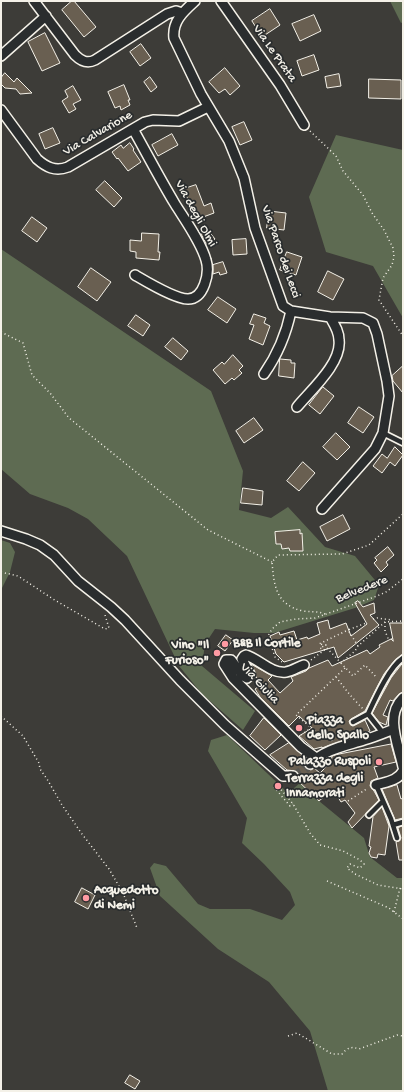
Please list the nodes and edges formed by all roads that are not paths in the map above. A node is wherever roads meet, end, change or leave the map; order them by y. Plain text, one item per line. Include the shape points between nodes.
1 (34, 1) edge
2 (195, 1) edge
3 (221, 1) edge
4 (182, 13) junction
5 (46, 16) junction
6 (1, 56) edge
7 (208, 107) junction
8 (1, 110) edge
9 (304, 125) road end
10 (134, 129) junction
11 (135, 275) dead end
12 (291, 311) junction
13 (330, 317) junction
14 (264, 374) dead end
15 (297, 406) dead end
16 (383, 433) junction
17 (403, 443) edge
18 (322, 509) dead end
19 (1, 531) edge
20 (403, 658) edge
21 (304, 665) dead end
22 (403, 698) edge
23 (367, 713) junction
24 (353, 722) dead end
25 (394, 729) junction
26 (383, 734) junction
27 (403, 767) edge
28 (403, 771) edge
29 (291, 776) dead end
30 (376, 785) joint
31 (383, 801) junction
32 (369, 815) dead end
33 (403, 822) edge
34 (393, 825) junction
35 (397, 838) dead end

1 - 5 street
2 - 4 street, Via Parco dei Lecci
3 - 9 street, Via Le Prata via 280,85
4 - 5 street via 176,11 167,14 89,62 81,60 76,55
4 - 7 street, Via Parco dei Lecci via 175,27 174,38
5 - 6 street
7 - 10 street, Via Calvarione via 182,120 150,121
7 - 12 street, Via Parco dei Lecci via 229,140 244,178 254,222 280,302 284,308
8 - 10 street, Via Calvarione via 37,159 52,169 68,167
10 - 11 street, Via degli Olmi via 207,261 206,283 197,296 188,299 176,297
12 - 13 street, Via Parco dei Lecci
12 - 14 street via 279,350
13 - 15 street via 338,334 338,352 328,370
13 - 16 street, Via Parco dei Lecci via 363,318 374,326 389,396
16 - 17 lane
16 - 18 street, Via Parco dei Lecci via 375,449
19 - 29 street via 33,542 54,554 75,578 111,607 225,725 283,776
20 - 23 lane via 383,683
21 - 26 street, Via Giulia via 281,672 272,670 246,655 242,659 250,675 247,678 231,660 226,660 224,664 233,678 313,761 325,752
22 - 25 street via 395,708
23 - 24 lane
23 - 26 lane
25 - 26 street
25 - 27 street
28 - 30 street via 397,778
30 - 31 lane
31 - 32 lane
31 - 34 lane
33 - 34 lane
34 - 35 lane

